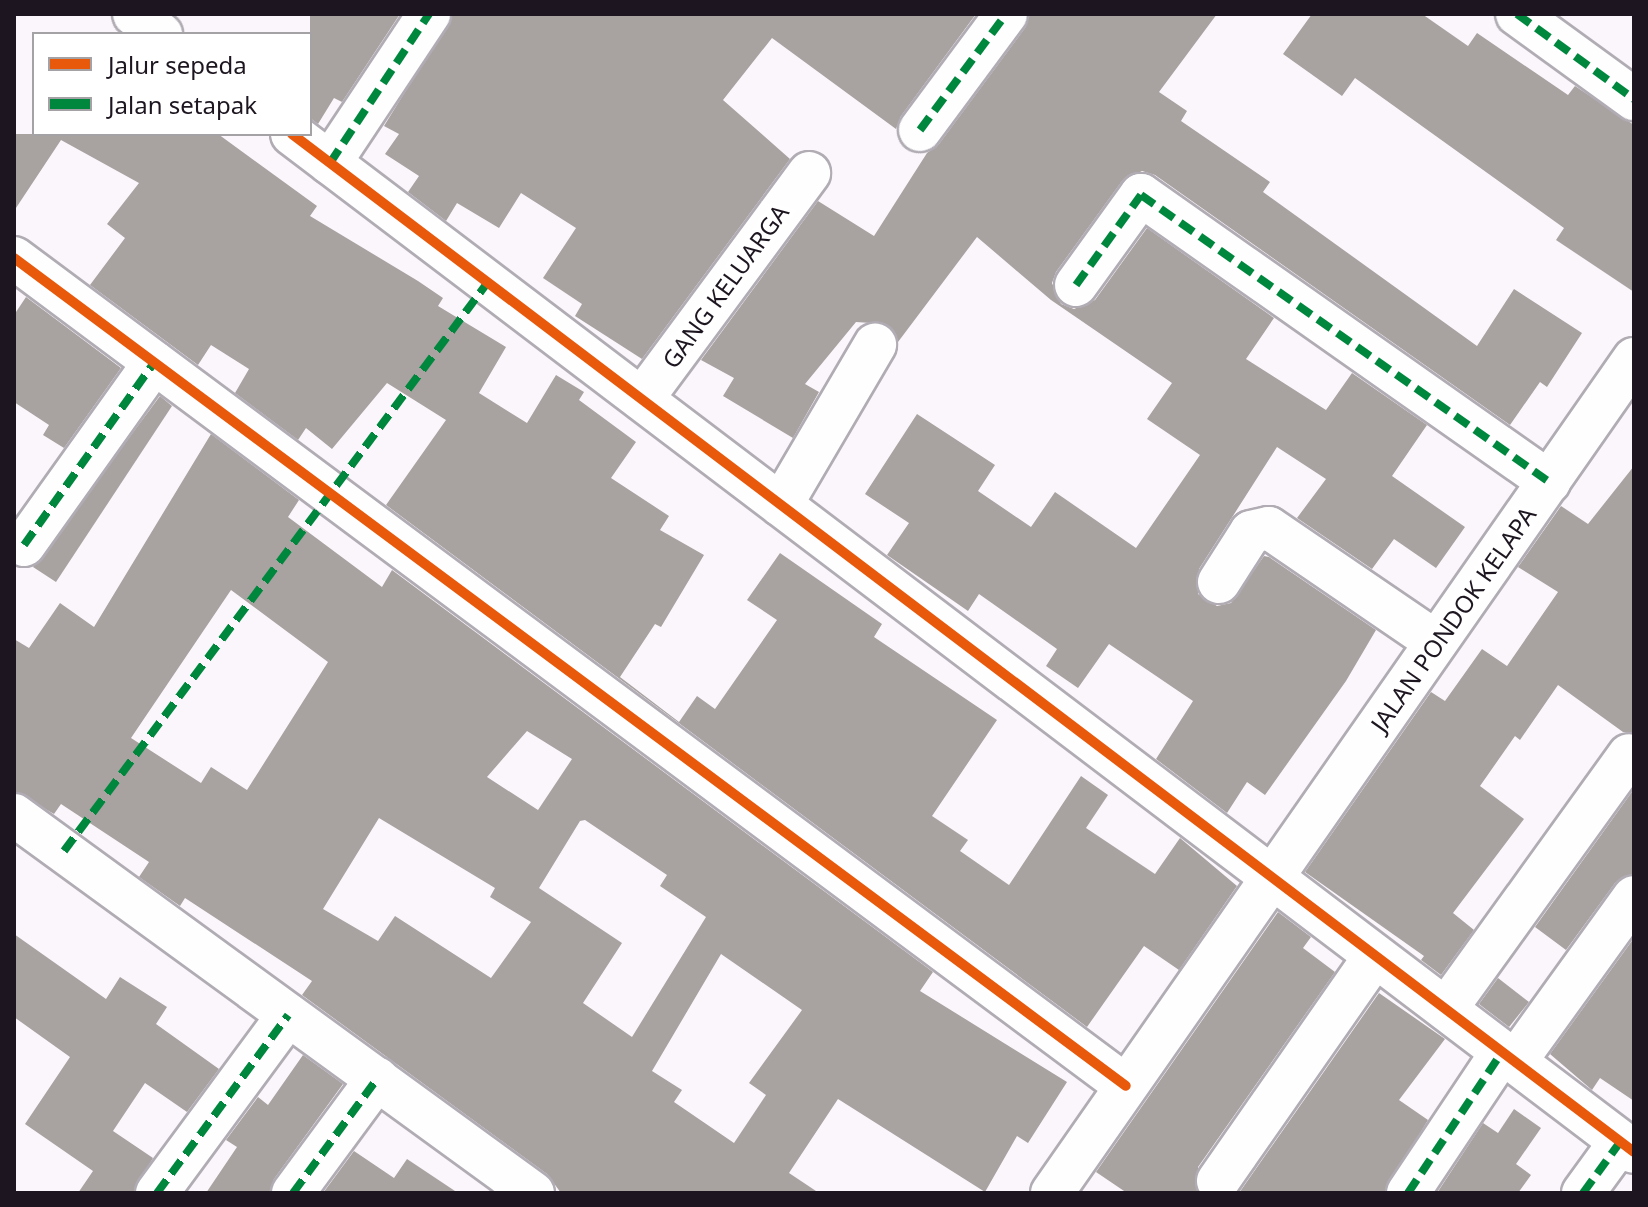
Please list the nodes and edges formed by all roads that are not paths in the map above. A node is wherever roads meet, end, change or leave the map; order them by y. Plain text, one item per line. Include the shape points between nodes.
1 (134, 14) edge
2 (429, 14) edge
3 (1006, 14) edge
4 (1517, 14) edge
5 (158, 32) edge
6 (1634, 99) edge
7 (920, 130) dead end
8 (295, 136) edge
9 (330, 163) junction
10 (809, 173) dead end
11 (14, 258) edge
12 (1076, 285) dead end
13 (875, 345) dead end
14 (1634, 359) edge
15 (154, 363) junction
16 (642, 399) junction
17 (1549, 482) junction
18 (781, 505) junction
19 (24, 545) dead end
20 (1219, 582) dead end
21 (1436, 642) junction
22 (1629, 755) dead end
23 (14, 815) edge
24 (1272, 878) junction
25 (1634, 897) edge
26 (1375, 956) junction
27 (1446, 1009) junction
28 (288, 1015) junction
29 (1508, 1057) junction
30 (377, 1079) junction
31 (1126, 1086) junction
32 (1627, 1147) edge
33 (1218, 1181) dead end
34 (157, 1193) edge
35 (293, 1193) edge
36 (533, 1193) edge
37 (1052, 1193) edge
38 (1408, 1193) edge
39 (1583, 1193) edge

1 - 5 street
2 - 9 street
3 - 7 street
4 - 6 street
8 - 9 street
9 - 16 street
10 - 16 street, GANG KELUARGA
11 - 15 street
12 - 17 street via 1141,195
13 - 18 street
14 - 17 street, JALAN PONDOK KELAPA
15 - 19 street
15 - 31 street
16 - 18 street
17 - 21 street, JALAN PONDOK KELAPA
18 - 24 street
20 - 21 street via 1251,532 1269,528
21 - 24 street, JALAN PONDOK KELAPA
22 - 27 street
23 - 28 street
24 - 26 street
24 - 31 street, JALAN PONDOK KELAPA
25 - 29 street
26 - 27 street
26 - 33 street
27 - 29 street
28 - 30 street
28 - 34 street
29 - 32 street
29 - 38 street
30 - 35 street
30 - 36 street
31 - 37 street, JALAN PONDOK KELAPA
32 - 39 street

